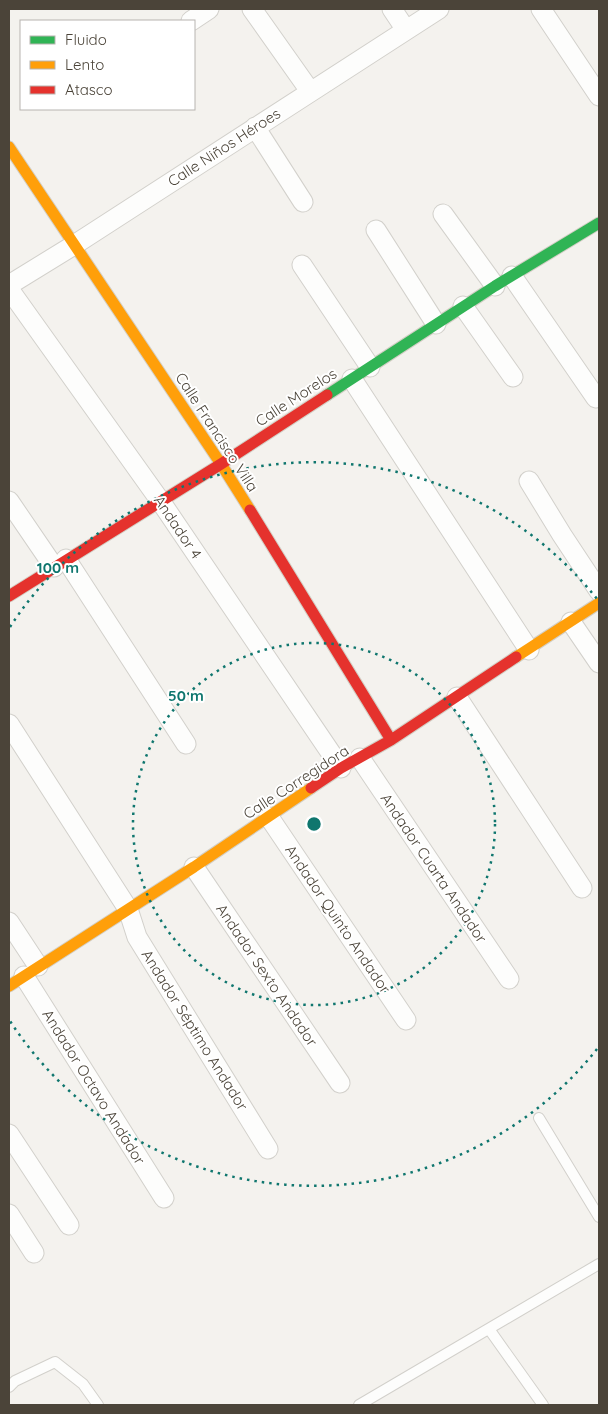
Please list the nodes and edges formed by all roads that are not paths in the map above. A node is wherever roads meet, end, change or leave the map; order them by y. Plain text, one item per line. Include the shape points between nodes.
1 (209, 9) edge
2 (252, 9) edge
3 (392, 9) edge
4 (439, 9) edge
5 (542, 9) edge
6 (192, 20) edge
7 (406, 30) junction
8 (310, 91) junction
9 (599, 96) edge
10 (255, 127) junction
11 (9, 146) edge
12 (303, 202) dead end
13 (443, 214) dead end
14 (599, 223) edge
15 (376, 230) dead end
16 (74, 244) junction
17 (302, 264) dead end
18 (512, 276) junction
19 (9, 285) edge
20 (495, 286) junction
21 (9, 289) edge
22 (463, 306) junction
23 (436, 324) junction
24 (370, 367) junction
25 (513, 377) dead end
26 (352, 379) junction
27 (596, 398) dead end
28 (221, 464) junction
29 (529, 481) dead end
30 (9, 501) edge
31 (161, 502) junction
32 (60, 563) junction
33 (599, 591) edge
34 (9, 596) edge
35 (599, 603) edge
36 (571, 622) junction
37 (528, 650) junction
38 (599, 663) edge
39 (456, 697) junction
40 (9, 724) edge
41 (391, 740) junction
42 (186, 744) dead end
43 (360, 758) junction
44 (341, 768) junction
45 (269, 817) junction
46 (194, 867) junction
47 (582, 888) dead end
48 (128, 909) junction
49 (9, 922) edge
50 (23, 976) edge
51 (508, 979) dead end
52 (406, 1020) dead end
53 (340, 1083) dead end
54 (539, 1118) dead end
55 (9, 1134) edge
56 (268, 1149) dead end
57 (164, 1198) dead end
58 (9, 1214) edge
59 (599, 1218) edge
60 (69, 1225) dead end
61 (34, 1253) dead end
62 (599, 1264) edge
63 (489, 1329) junction
64 (9, 1387) edge
65 (98, 1405) edge
66 (359, 1405) edge
67 (543, 1405) edge

1 - 6 street
2 - 8 street
3 - 7 street
4 - 7 street, Calle Niños Héroes
5 - 9 street
7 - 8 street, Calle Niños Héroes
8 - 10 street, Calle Niños Héroes
10 - 12 street
10 - 16 street, Calle Niños Héroes
11 - 16 street, Calle Francisco Villa
13 - 20 street
14 - 18 street, Calle Morelos
15 - 23 street
16 - 19 street, Calle Niños Héroes
16 - 28 street, Calle Francisco Villa
17 - 24 street
18 - 20 street, Calle Morelos
18 - 27 street
20 - 22 street, Calle Morelos
21 - 31 street, Andador 4
22 - 23 street, Calle Morelos
22 - 25 street
23 - 24 street, Calle Morelos
24 - 26 street, Calle Morelos
26 - 28 street, Calle Morelos
26 - 37 street
28 - 31 street, Calle Morelos
28 - 41 street, Calle Francisco Villa
29 - 33 street
30 - 32 street
31 - 32 street, Calle Morelos
31 - 44 street, Andador 4
32 - 34 street, Calle Morelos
32 - 42 street
35 - 36 street, Calle Corregidora
36 - 37 street, Calle Corregidora
36 - 38 street
37 - 39 street, Calle Corregidora
39 - 41 street, Calle Corregidora
39 - 47 street
40 - 48 street, Andador Séptimo Andador
41 - 43 street, Calle Corregidora
43 - 44 street, Calle Corregidora
43 - 51 street, Andador Cuarta Andador
44 - 45 street, Calle Corregidora
45 - 46 street, Calle Corregidora
45 - 52 street, Andador Quinto Andador
46 - 48 street, Calle Corregidora
46 - 53 street, Andador Sexto Andador
48 - 50 street, Calle Corregidora
48 - 56 street, Andador Séptimo Andador via 137,937
49 - 50 street, Andador Octavo Andador
50 - 57 street, Andador Octavo Andador
54 - 59 lane
55 - 60 street
58 - 61 street
62 - 63 lane
63 - 66 lane
63 - 67 lane
64 - 65 lane via 55,1362 84,1384

